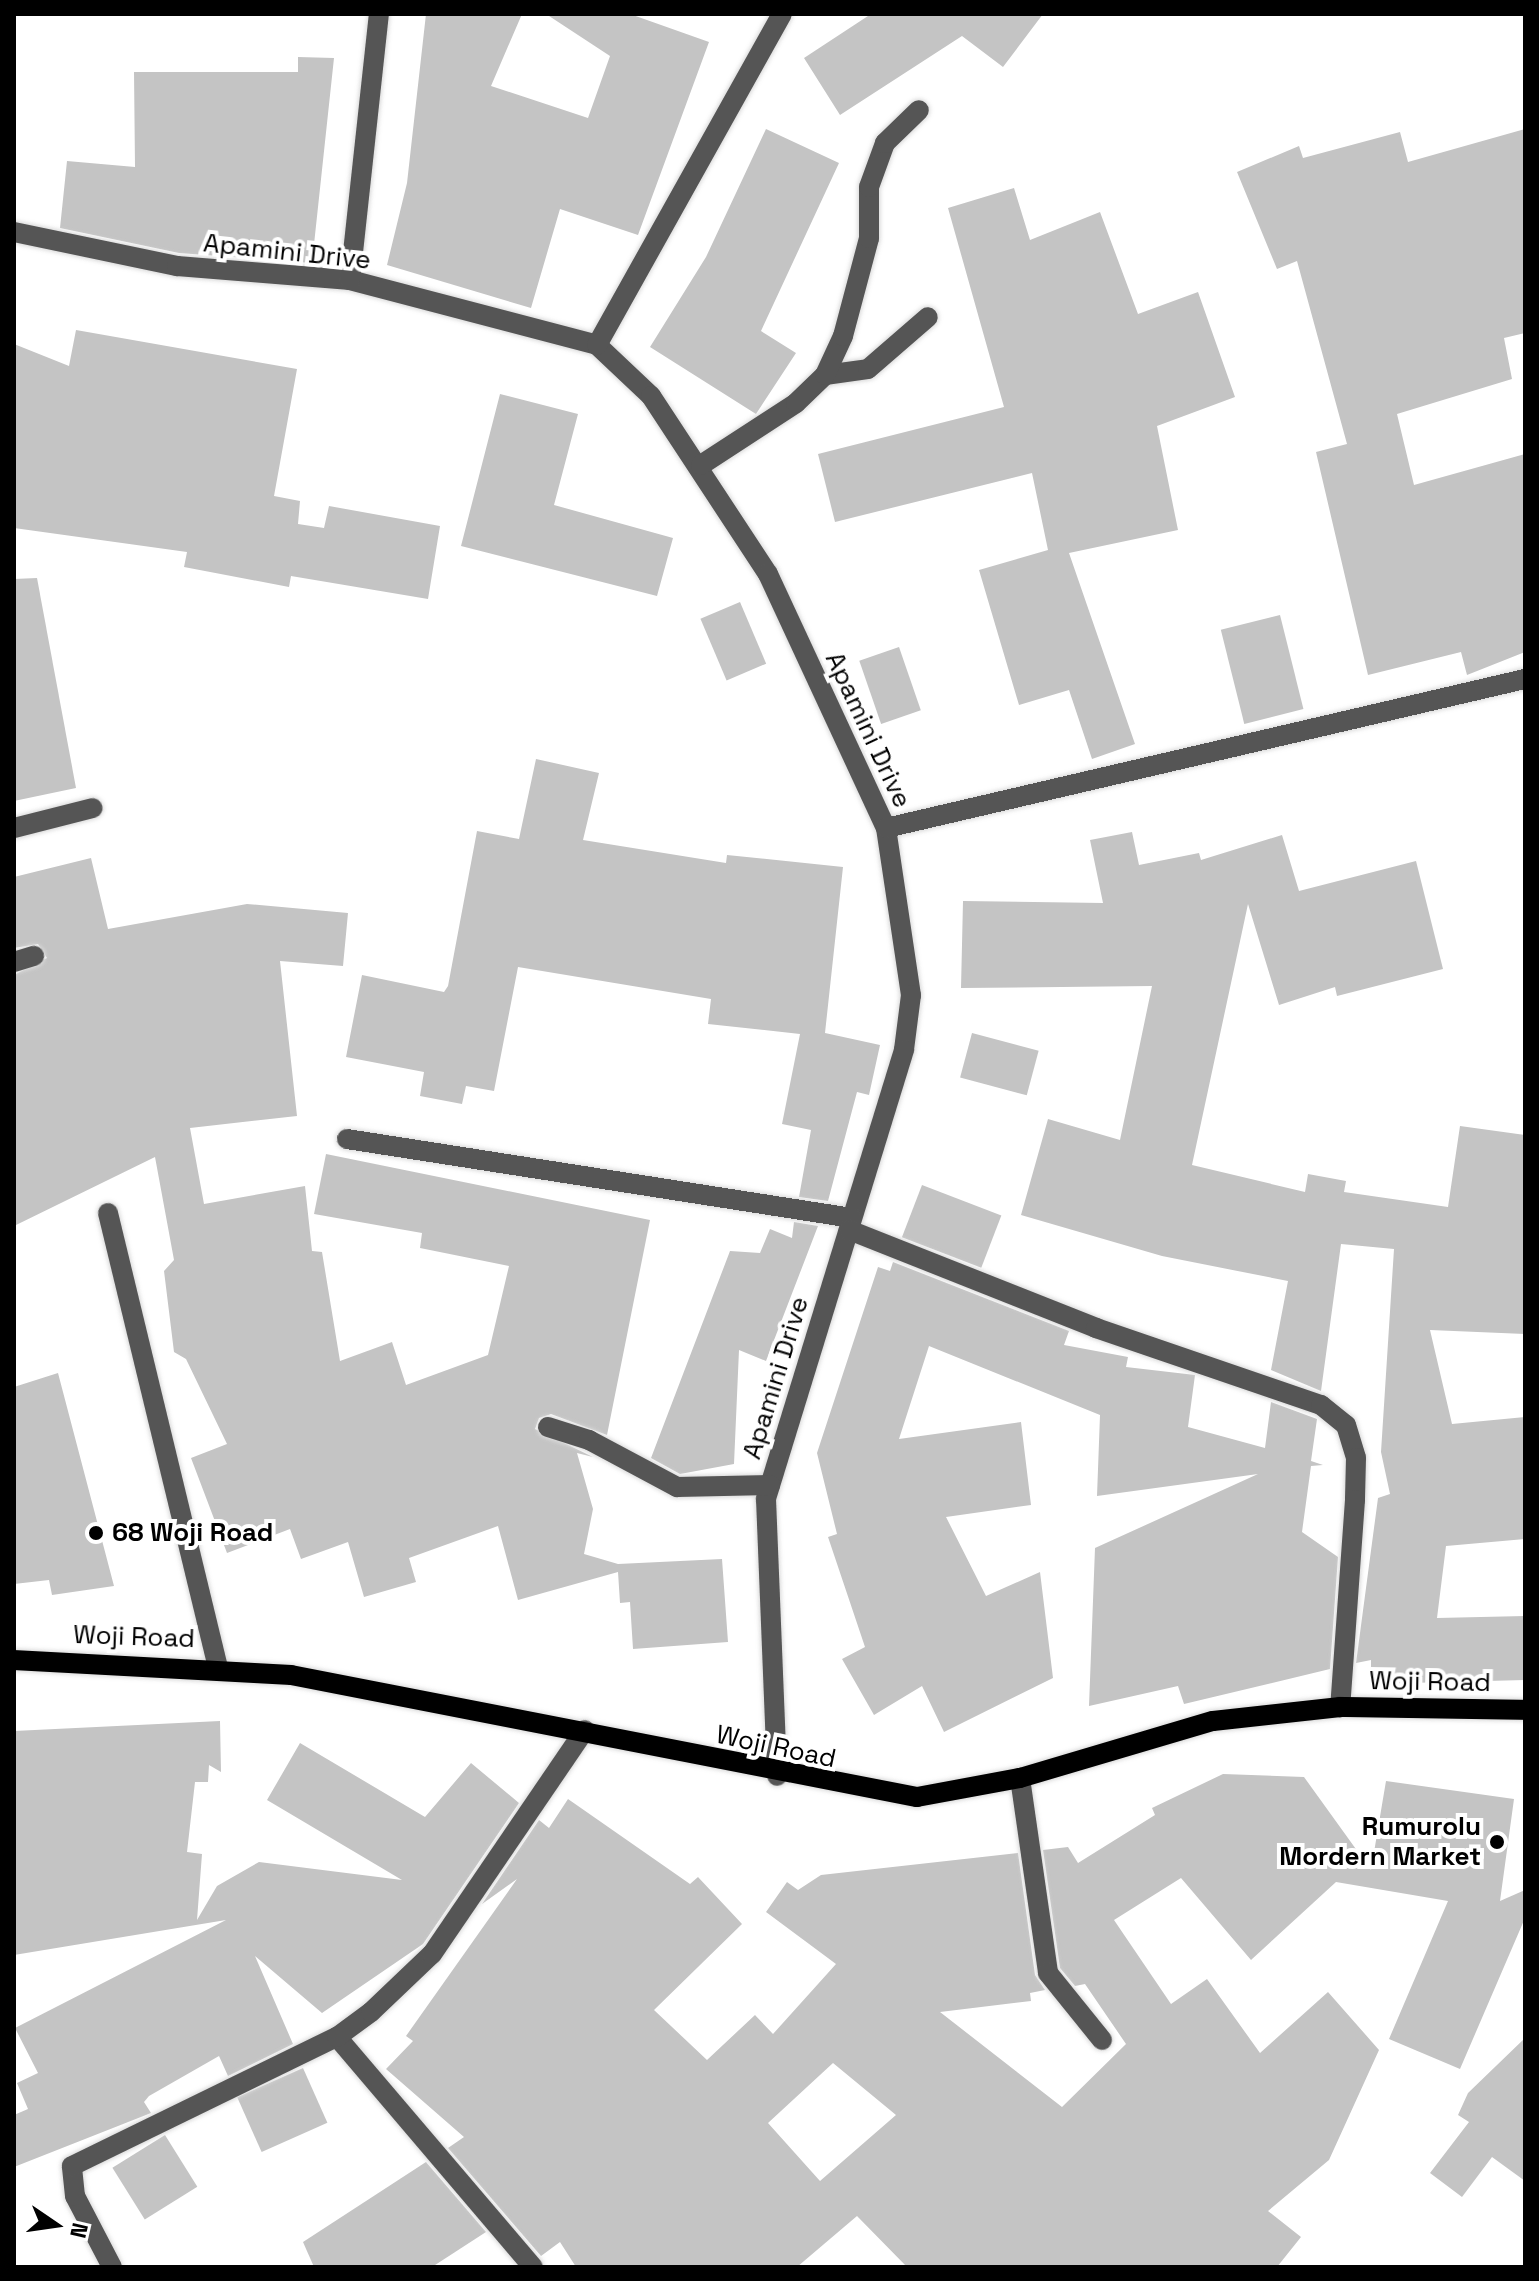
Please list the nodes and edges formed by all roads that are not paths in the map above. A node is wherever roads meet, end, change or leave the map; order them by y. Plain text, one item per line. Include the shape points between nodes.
1 (379, 14) edge
2 (782, 14) edge
3 (919, 110) dead end
4 (14, 232) edge
5 (350, 280) junction
6 (928, 317) dead end
7 (597, 345) junction
8 (825, 375) junction
9 (701, 465) junction
10 (1525, 679) edge
11 (93, 808) dead end
12 (14, 828) edge
13 (886, 828) junction
14 (34, 956) dead end
15 (14, 962) edge
16 (347, 1139) dead end
17 (108, 1213) dead end
18 (850, 1224) junction
19 (548, 1427) dead end
20 (770, 1485) junction
21 (14, 1660) edge
22 (218, 1667) junction
23 (1340, 1707) junction
24 (1525, 1710) edge
25 (585, 1730) junction
26 (777, 1776) junction
27 (1020, 1778) junction
28 (337, 2037) junction
29 (1102, 2040) dead end
30 (112, 2267) edge
31 (533, 2267) edge

1 - 5 street
2 - 7 street
3 - 8 street via 885,143 869,187 869,238 843,336
4 - 5 street, Apamini Drive via 177,266
5 - 7 street, Apamini Drive
6 - 8 street via 868,369
7 - 9 street, Apamini Drive via 651,396
8 - 9 street via 796,403
9 - 13 street, Apamini Drive via 768,574
10 - 13 street
11 - 12 street
13 - 18 street, Apamini Drive via 911,995 904,1050
14 - 15 street
16 - 18 street
17 - 22 street
18 - 20 street, Apamini Drive
18 - 23 street via 1096,1328 1321,1405 1346,1425 1356,1458
19 - 20 street via 589,1440 677,1487
20 - 26 street, Apamini Drive via 763,1523
21 - 22 main road, Woji Road
22 - 25 main road, Woji Road
23 - 24 main road, Woji Road
23 - 27 main road, Woji Road via 1213,1721
25 - 26 main road, Woji Road
25 - 28 street via 432,1954
26 - 27 main road, Woji Road via 917,1797
27 - 29 street via 1048,1973
28 - 30 street via 72,2166 75,2196
28 - 31 street

